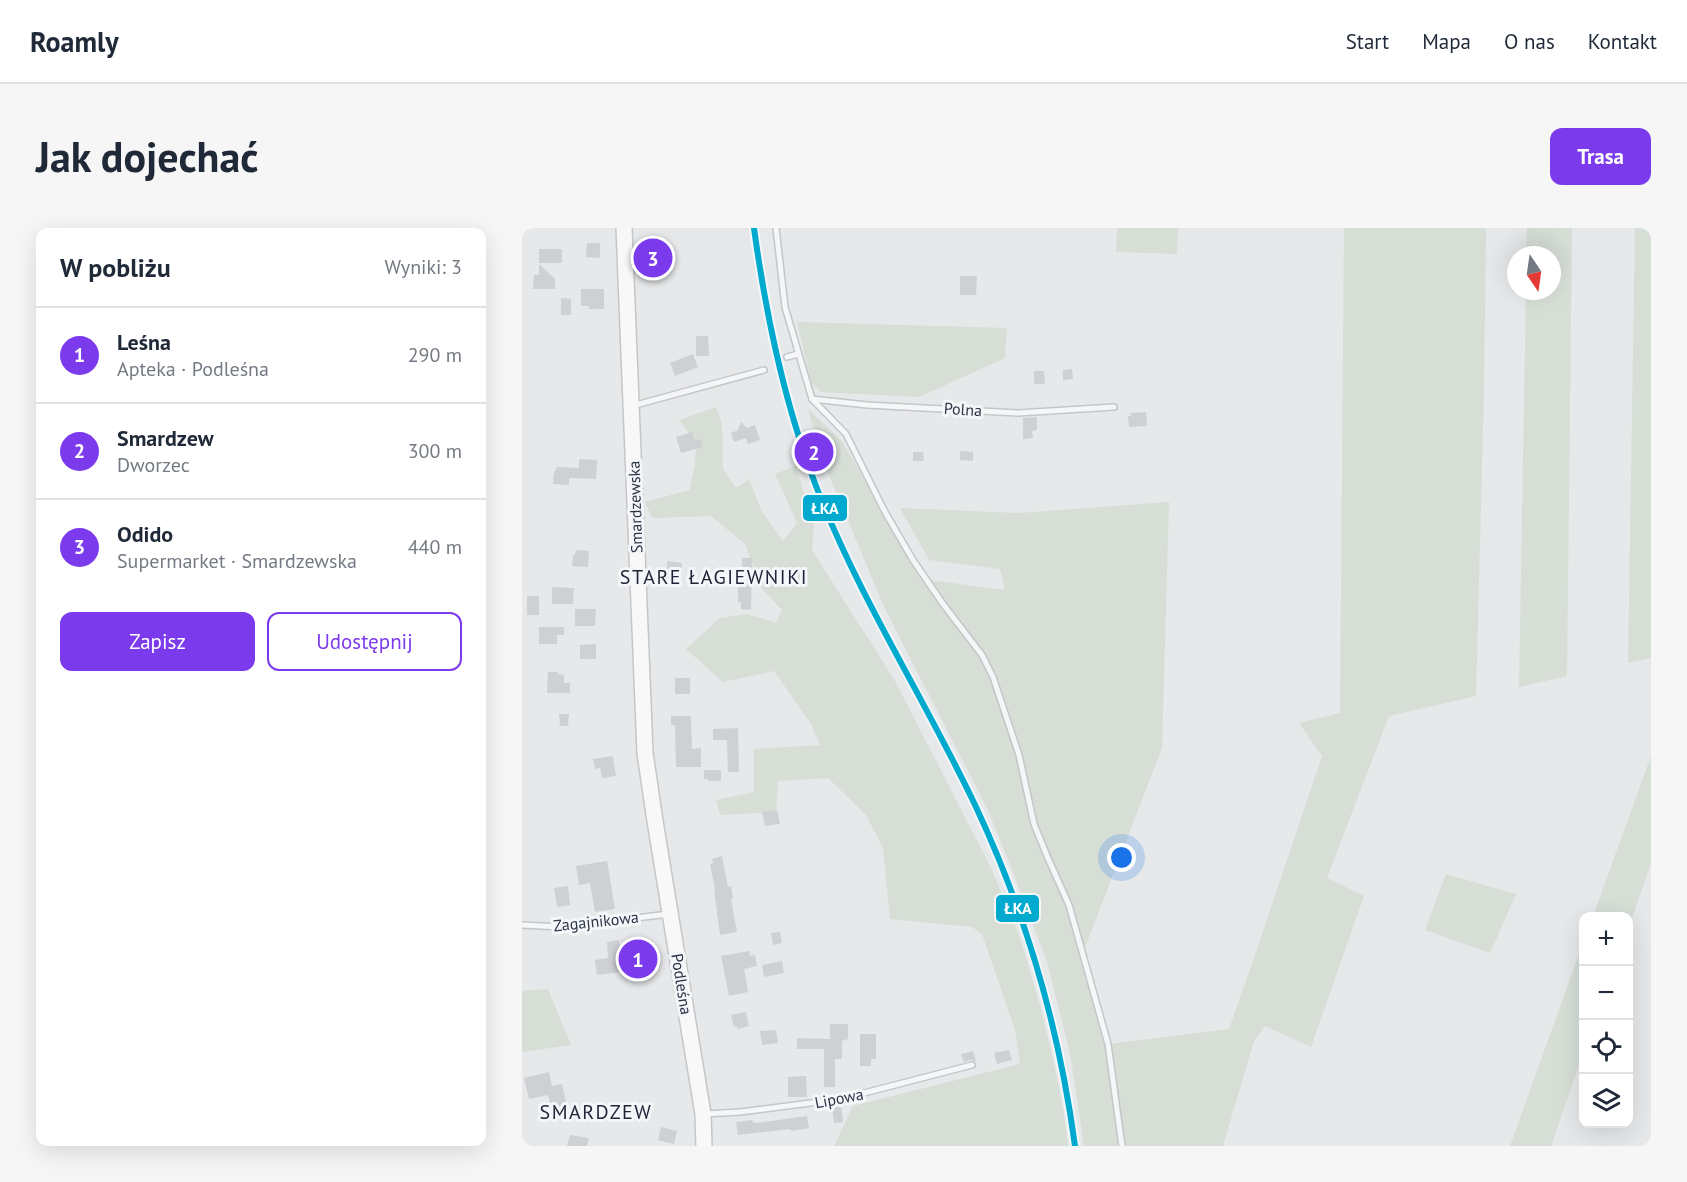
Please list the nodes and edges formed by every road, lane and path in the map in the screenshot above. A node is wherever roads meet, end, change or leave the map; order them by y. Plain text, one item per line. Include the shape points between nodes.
1 (624, 228) edge
2 (776, 228) edge
3 (798, 354) junction
4 (787, 357) dead end
5 (764, 370) dead end
6 (812, 399) junction
7 (631, 406) junction
8 (1114, 407) dead end
9 (655, 822) joint
10 (670, 913) junction
11 (522, 925) edge
12 (972, 1065) dead end
13 (703, 1114) junction
14 (704, 1146) edge
15 (1122, 1146) edge

1 - 7 street, Smardzewska
2 - 3 lane via 785,306
3 - 4 lane
3 - 6 lane
5 - 7 lane
6 - 8 lane, Polna via 1018,413
6 - 15 lane via 846,434 913,560 982,655 993,677 1019,755 1034,824 1072,913 1108,1044
7 - 9 street, Smardzewska via 645,753
9 - 10 street, Podleśna
10 - 11 lane, Zagajnikowa via 561,927
10 - 13 street, Podleśna
12 - 13 lane, Lipowa via 841,1099
13 - 14 street, Podleśna

